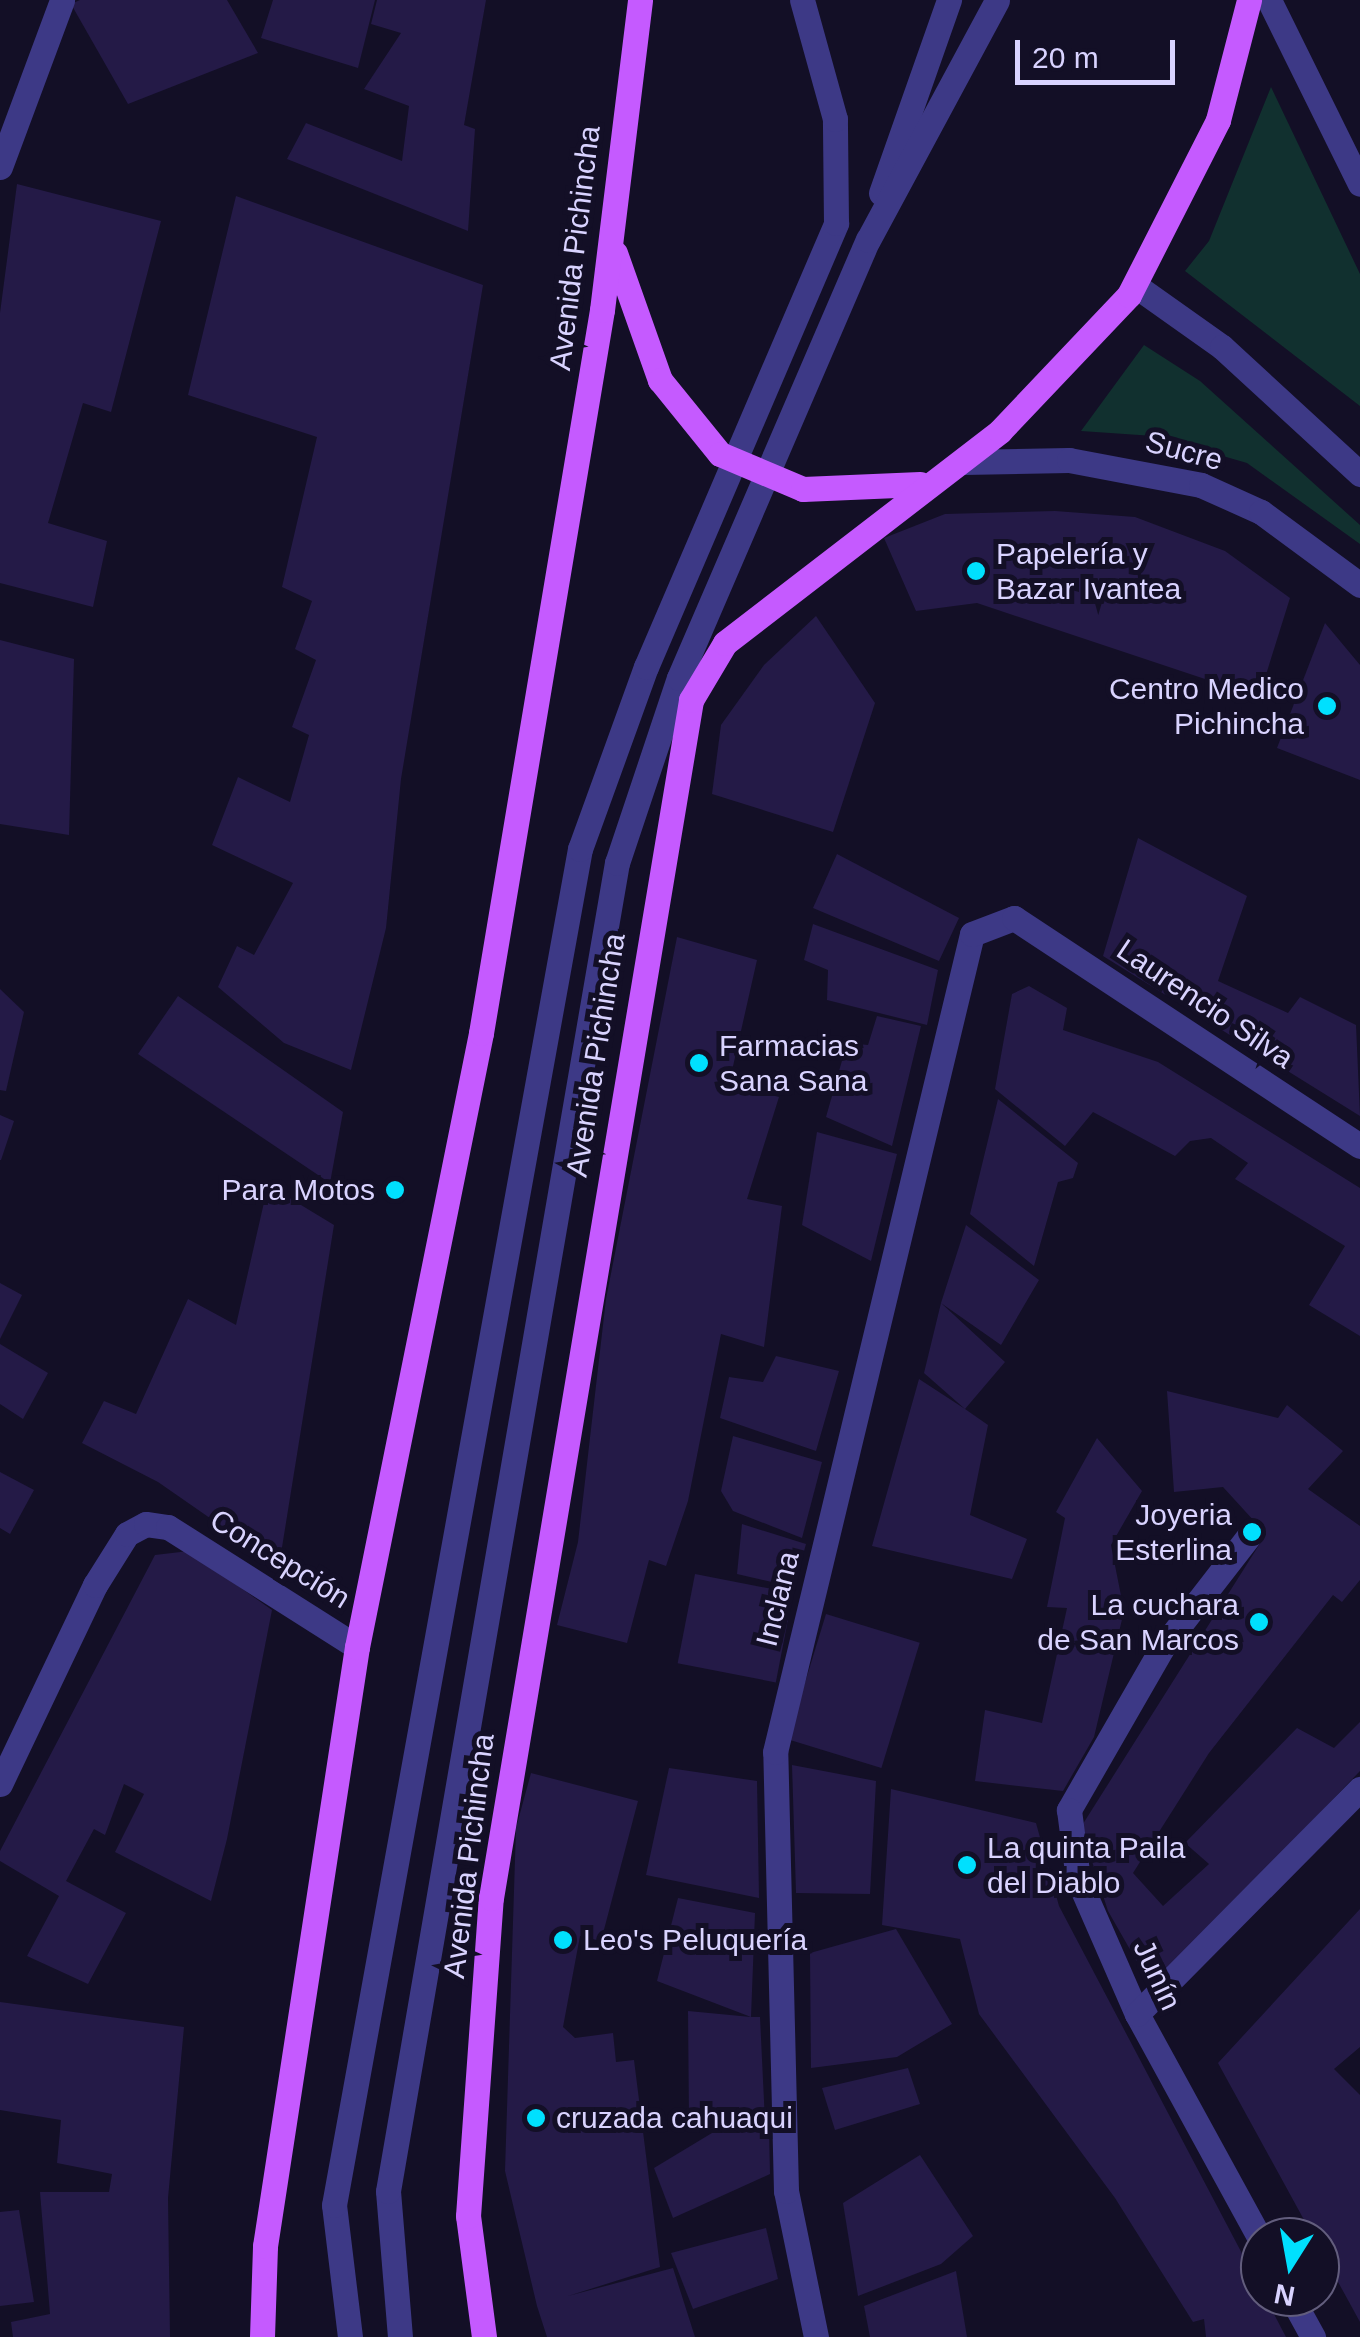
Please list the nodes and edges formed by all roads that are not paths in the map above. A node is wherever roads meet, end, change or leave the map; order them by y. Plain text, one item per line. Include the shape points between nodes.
1 (62, 0) edge
2 (640, 0) edge
3 (802, 0) edge
4 (949, 0) edge
5 (996, 0) edge
6 (1249, 0) edge
7 (1269, 0) edge
8 (0, 167) edge
9 (1360, 184) edge
10 (612, 238) junction
11 (868, 240) junction
12 (1136, 286) junction
13 (963, 462) junction
14 (734, 464) junction
15 (1360, 474) edge
16 (768, 479) junction
17 (928, 482) junction
18 (1360, 586) edge
19 (1014, 918) joint
20 (1360, 1146) edge
21 (1252, 1532) dead end
22 (357, 1647) junction
23 (0, 1784) edge
24 (1360, 1789) edge
25 (1137, 2014) junction
26 (1247, 2217) edge
27 (262, 2337) edge
28 (350, 2337) edge
29 (400, 2337) edge
30 (484, 2337) edge
31 (816, 2337) edge

1 - 8 street
2 - 10 main road, Avenida Pichincha
3 - 14 street via 835,119 836,223
4 - 11 street
5 - 11 street
6 - 12 main road, Avenida Pichincha via 1218,120
7 - 9 street
10 - 14 main road via 660,380
10 - 22 main road, Avenida Pichincha via 481,1033
11 - 16 street
12 - 13 main road, Avenida Pichincha
12 - 15 street via 1222,347
13 - 17 main road, Avenida Pichincha
13 - 18 street, Sucre via 1068,460 1201,485 1261,512
14 - 16 main road
14 - 28 street via 580,848 334,2205
16 - 17 main road via 852,494
16 - 29 street via 679,678 617,863 388,2191
17 - 30 main road, Avenida Pichincha via 725,643 691,700 491,1898 468,2216
19 - 20 street, Laurencio Silva
19 - 31 street, Inclana via 972,934 775,1752 786,2191
21 - 25 street, Junín via 1162,1648 1070,1810 1078,1878
22 - 23 street, Concepción via 168,1528 128,1534
22 - 27 main road, Avenida Pichincha via 265,2246
24 - 25 street
25 - 26 street, Junín

